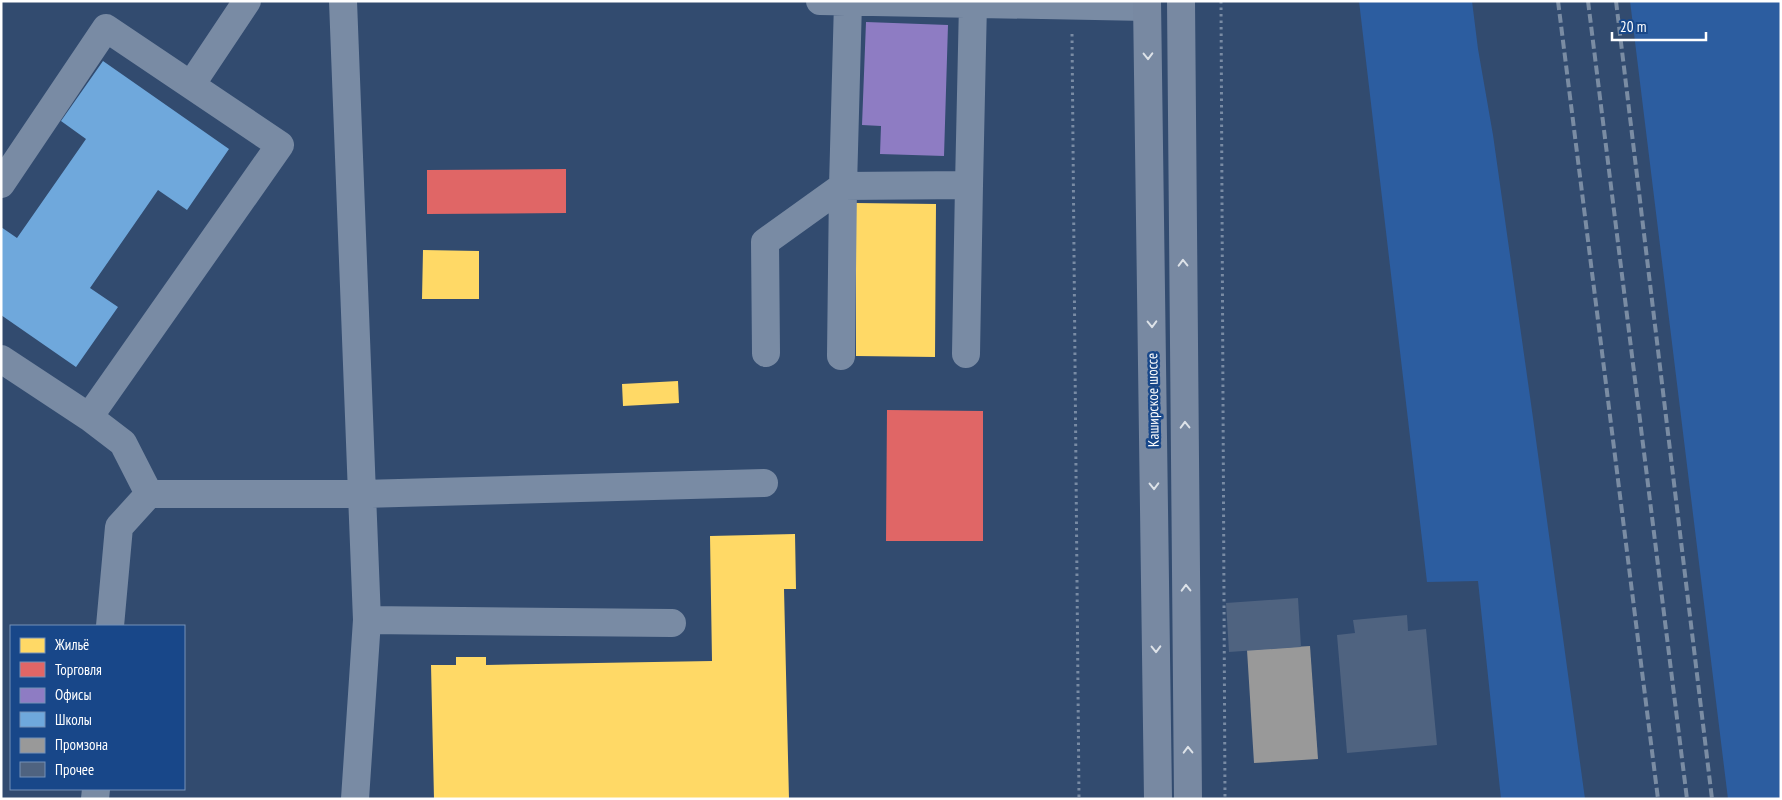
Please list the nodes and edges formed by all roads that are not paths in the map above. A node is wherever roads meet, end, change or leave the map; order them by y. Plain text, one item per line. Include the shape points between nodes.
1 (247, 1) edge
2 (344, 1) edge
3 (820, 1) edge
4 (1181, 1) edge
5 (848, 2) edge
6 (973, 3) junction
7 (1148, 4) edge
8 (191, 86) junction
9 (1, 184) edge
10 (969, 185) junction
11 (843, 186) junction
12 (766, 353) dead end
13 (966, 354) dead end
14 (842, 356) dead end
15 (1, 359) edge
16 (89, 417) junction
17 (764, 483) dead end
18 (150, 494) junction
19 (362, 494) junction
20 (367, 620) junction
21 (672, 623) dead end
22 (110, 625) edge
23 (355, 799) edge
24 (1158, 799) edge
25 (1188, 799) edge

1 - 8 street
2 - 19 street
3 - 5 street
25 -> 4 main road, Каширское шоссе
5 - 6 street
5 - 11 street
6 - 7 street
6 - 10 street
7 -> 24 main road, Каширское шоссе
8 - 9 street via 106,28
8 - 16 street via 280,145
10 - 11 street
10 - 13 street
11 - 12 street via 765,242
11 - 14 street
15 - 16 street
16 - 18 street via 123,444
17 - 19 street
18 - 19 street
18 - 22 street via 119,527
19 - 20 street
20 - 21 street
20 - 23 street

